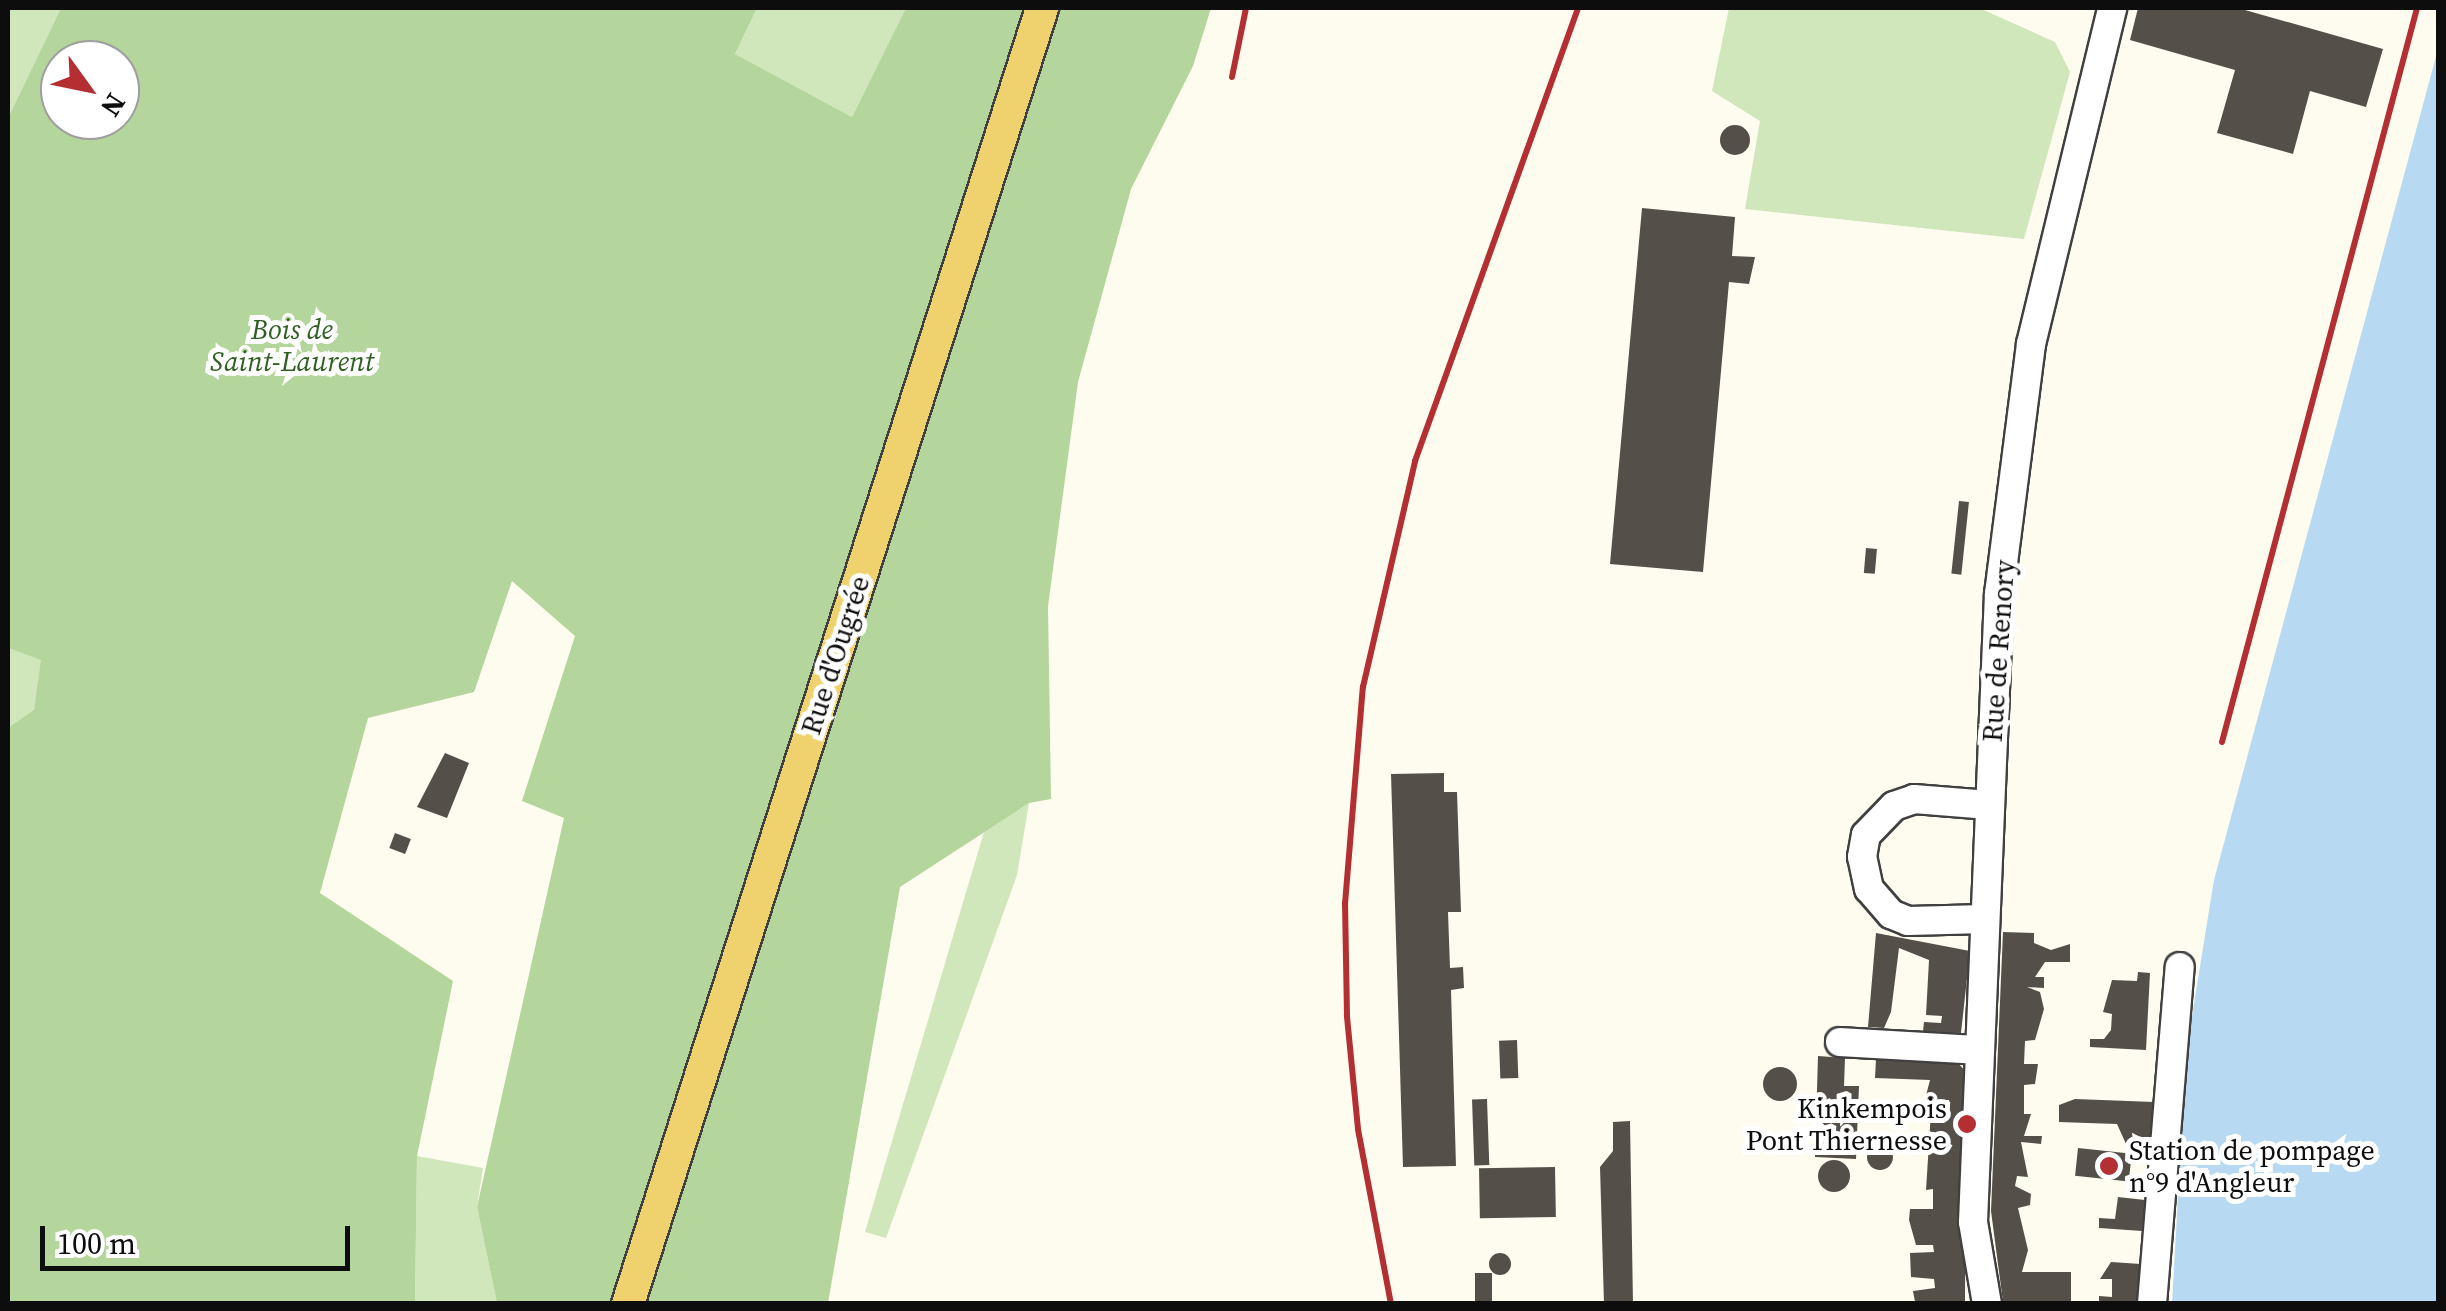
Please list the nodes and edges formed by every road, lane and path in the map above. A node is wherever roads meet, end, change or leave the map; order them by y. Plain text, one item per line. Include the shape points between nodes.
1 (1042, 8) edge
2 (2112, 8) edge
3 (1989, 805) junction
4 (1985, 919) junction
5 (2180, 967) dead end
6 (1840, 1042) dead end
7 (1980, 1050) junction
8 (628, 1304) edge
9 (1987, 1304) edge
10 (2152, 1304) edge

1 - 8 main road, Rue d'Ougrée
2 - 3 street, Rue de Renory via 2027,369 1999,594
3 - 4 street, Rue de Renory
3 - 4 street via 1914,799 1894,806 1866,835 1862,857 1869,889 1891,914 1908,921
4 - 7 street, Rue de Renory
5 - 10 street
6 - 7 street
7 - 9 street, Rue de Renory via 1974,1222

